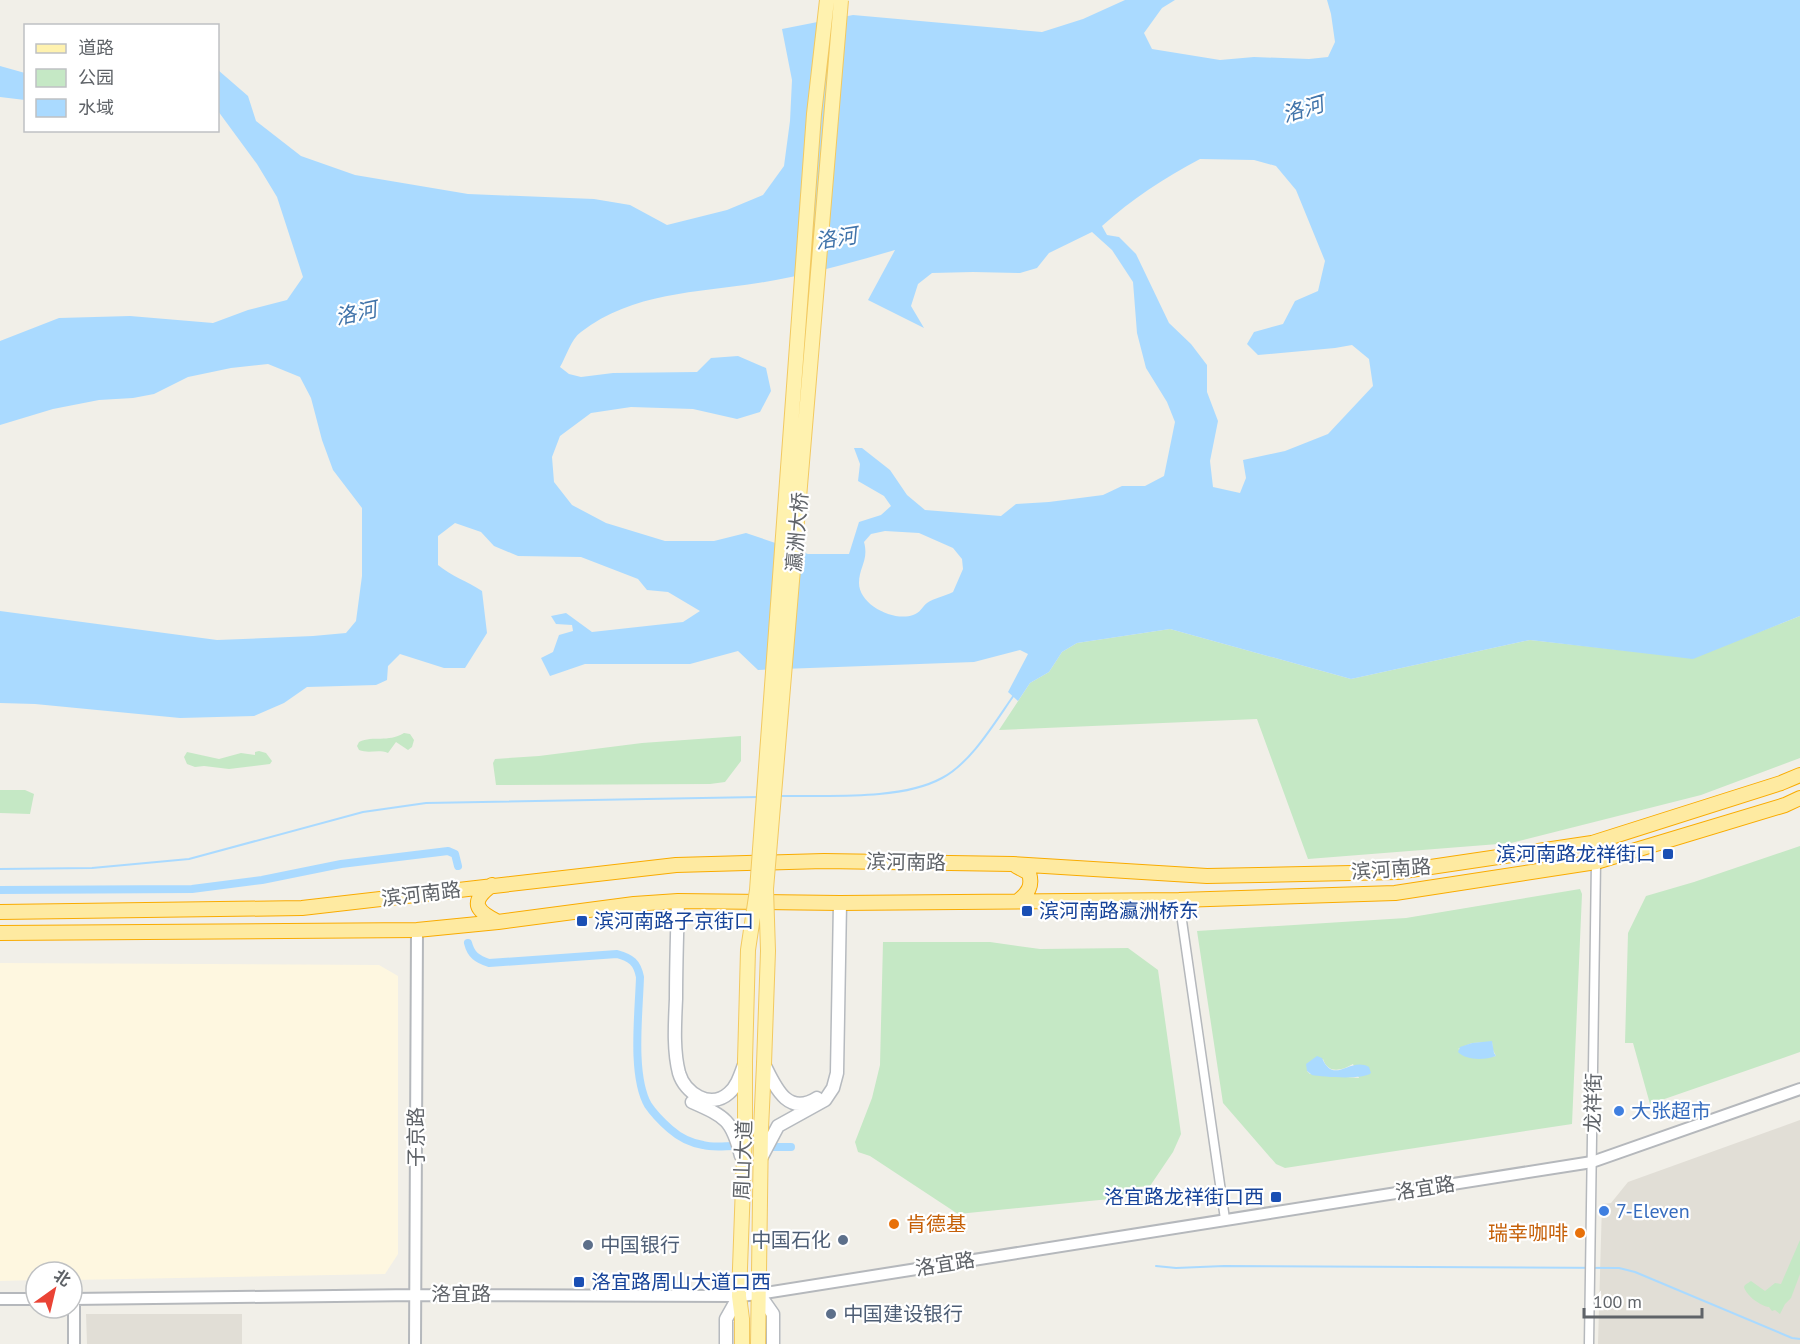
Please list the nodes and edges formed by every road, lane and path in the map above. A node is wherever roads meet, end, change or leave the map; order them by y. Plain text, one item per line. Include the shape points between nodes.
1 (827, 0) edge
2 (841, 0) edge
3 (1800, 775) edge
4 (1800, 798) edge
5 (1596, 862) junction
6 (1013, 864) junction
7 (492, 885) junction
8 (1179, 900) junction
9 (678, 901) junction
10 (1018, 901) junction
11 (840, 903) junction
12 (0, 912) edge
13 (498, 922) junction
14 (417, 930) junction
15 (0, 933) edge
16 (675, 1030) junction
17 (837, 1051) junction
18 (745, 1061) junction
19 (764, 1064) junction
20 (1800, 1083) edge
21 (1800, 1089) edge
22 (1592, 1159) junction
23 (760, 1161) junction
24 (743, 1162) junction
25 (1224, 1216) junction
26 (759, 1291) junction
27 (416, 1292) junction
28 (740, 1292) junction
29 (24, 1293) edge
30 (0, 1294) edge
31 (84, 1296) edge
32 (0, 1299) edge
33 (24, 1299) edge
34 (74, 1320) edge
35 (74, 1344) edge
36 (415, 1344) edge
37 (726, 1344) edge
38 (742, 1344) edge
39 (758, 1344) edge
40 (773, 1344) edge
41 (1589, 1344) edge

1 - 18 main road, 瀛洲大桥, bridge via 814,114 757,890 748,950
2 - 19 main road, 瀛洲大桥, bridge via 766,889
3 - 6 highway, 滨河南路 via 1592,843 1397,872 1208,876
4 - 5 highway, 滨河南路
5 - 8 highway, 滨河南路 via 1395,893
5 - 22 street, 龙祥街
6 - 7 highway, 滨河南路 via 824,861 676,865
6 - 10 highway via 1029,873 1032,882
7 - 12 highway, 滨河南路 via 302,908
7 - 13 highway via 482,892 477,907
8 - 10 highway, 滨河南路
8 - 25 street
9 - 11 highway, 滨河南路
9 - 13 highway, 滨河南路
9 - 16 main road
10 - 11 highway, 滨河南路
11 - 17 main road
13 - 14 highway, 滨河南路
14 - 15 highway, 滨河南路
14 - 27 street, 子京路
16 - 18 main road via 679,1072 685,1087 697,1097 720,1099 730,1093
16 - 24 main road via 672,1067 678,1087 690,1101 726,1121 735,1132
17 - 19 main road via 825,1090 808,1104 797,1104 778,1093
17 - 23 main road via 837,1073 825,1100 778,1126
18 - 24 main road, 周山大道
19 - 23 main road, 周山大道
20 - 22 street, 洛宜路
21 - 22 street, 洛宜路
22 - 25 street, 洛宜路
22 - 41 street, 龙祥街
23 - 26 main road, 周山大道
24 - 28 main road, 周山大道
25 - 26 street, 洛宜路
26 - 28 street, 洛宜路
26 - 39 main road, 周山大道
26 - 40 main road, 周山大道 via 773,1314
27 - 28 street, 洛宜路
27 - 31 street, 洛宜路
27 - 36 street, 子京路
28 - 37 main road, 周山大道 via 726,1319
28 - 38 main road, 周山大道
29 - 30 street
32 - 33 street
34 - 35 street

